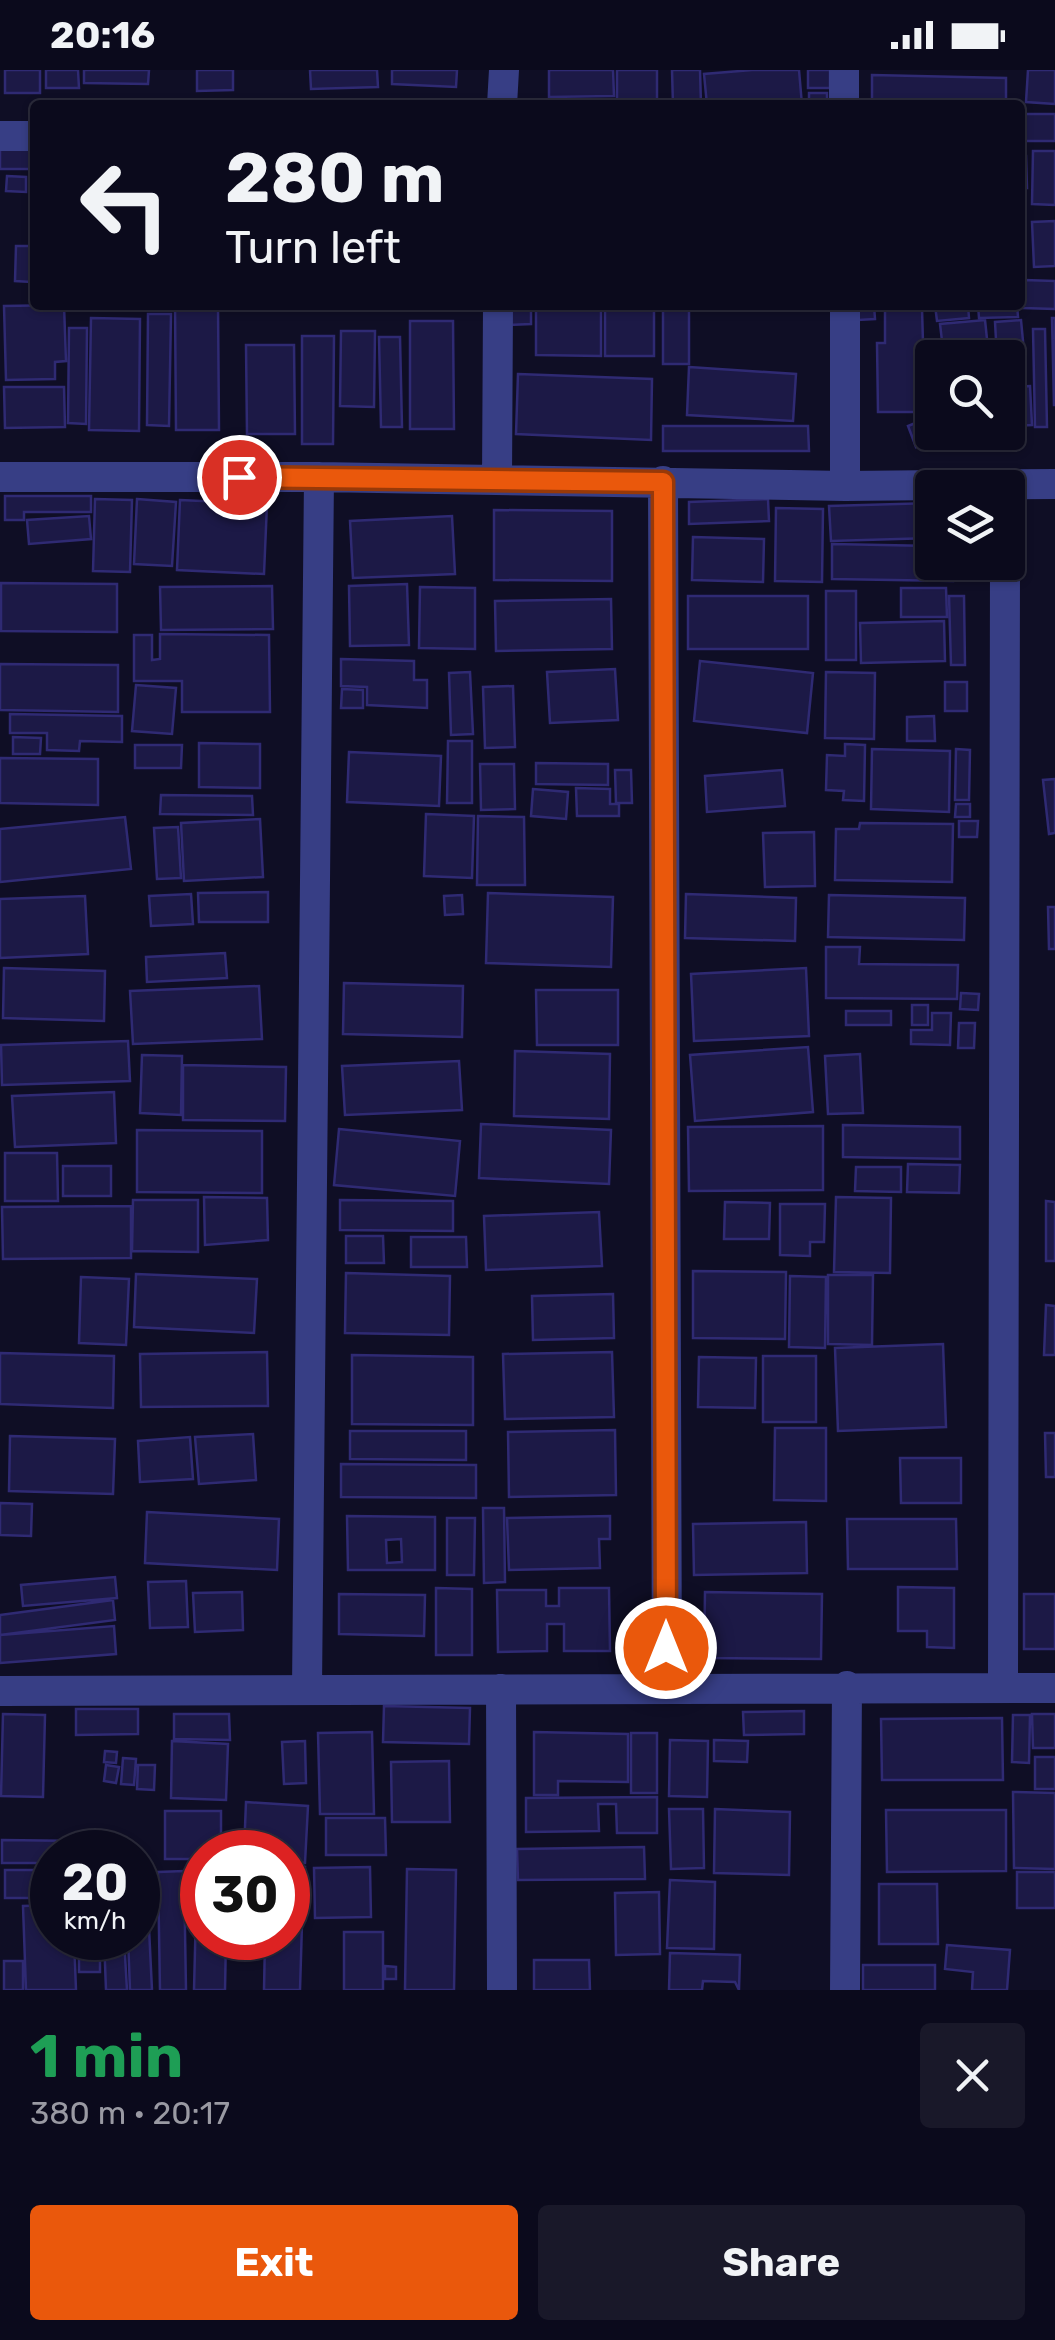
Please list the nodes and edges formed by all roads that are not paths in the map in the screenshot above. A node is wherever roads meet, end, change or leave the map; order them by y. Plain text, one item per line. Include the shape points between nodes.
1 (504, 70) edge
2 (844, 70) edge
3 (502, 100) edge
4 (844, 100) edge
5 (0, 136) edge
6 (30, 136) edge
7 (498, 310) edge
8 (845, 310) edge
9 (0, 477) edge
10 (319, 477) junction
11 (497, 479) junction
12 (663, 482) junction
13 (1055, 484) edge
14 (845, 486) junction
15 (915, 486) edge
16 (1025, 486) edge
17 (1005, 580) edge
18 (847, 1686) junction
19 (1004, 1686) junction
20 (666, 1687) junction
21 (306, 1688) junction
22 (1055, 1688) edge
23 (500, 1689) junction
24 (0, 1692) edge
25 (502, 1990) edge
26 (845, 1990) edge

1 - 3 street
2 - 4 street
5 - 6 street
7 - 11 street
8 - 14 street
9 - 10 street
10 - 11 street
10 - 21 street
11 - 12 street
12 - 14 street
12 - 20 street
13 - 16 street
14 - 15 street
17 - 19 street
18 - 19 street
18 - 20 street
18 - 26 street
19 - 22 street
20 - 23 street
21 - 23 street
21 - 24 street
23 - 25 street

